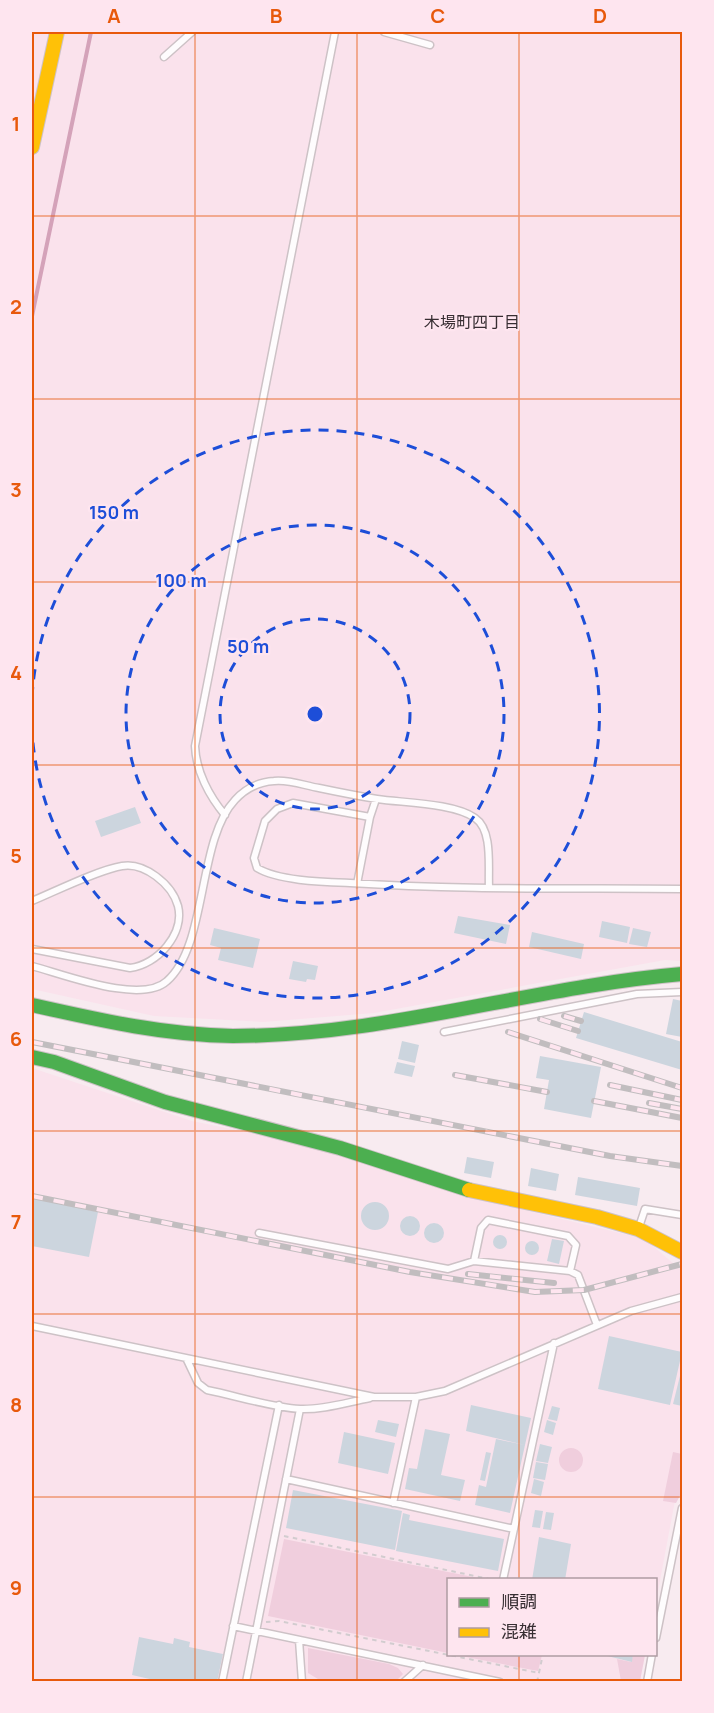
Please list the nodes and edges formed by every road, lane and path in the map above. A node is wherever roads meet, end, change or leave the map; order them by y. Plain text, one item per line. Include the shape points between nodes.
1 (57, 32) edge
2 (192, 32) edge
3 (335, 32) edge
4 (384, 32) edge
5 (430, 45) dead end
6 (164, 57) dead end
7 (32, 147) edge
8 (376, 799) junction
9 (225, 815) junction
10 (370, 817) junction
11 (357, 884) junction
12 (489, 887) junction
13 (682, 889) edge
14 (32, 901) edge
15 (32, 949) edge
16 (32, 966) edge
17 (682, 974) edge
18 (682, 992) edge
19 (32, 1005) edge
20 (444, 1032) dead end
21 (32, 1057) edge
22 (682, 1215) edge
23 (638, 1229) junction
24 (259, 1233) dead end
25 (682, 1252) edge
26 (474, 1261) junction
27 (570, 1271) junction
28 (682, 1297) edge
29 (597, 1325) junction
30 (32, 1326) edge
31 (554, 1343) junction
32 (186, 1360) junction
33 (374, 1397) junction
34 (416, 1397) junction
35 (279, 1405) junction
36 (300, 1409) junction
37 (286, 1479) junction
38 (393, 1503) junction
39 (682, 1508) edge
40 (514, 1529) junction
41 (275, 1534) junction
42 (484, 1578) edge
43 (503, 1578) edge
44 (258, 1620) junction
45 (233, 1626) junction
46 (256, 1631) junction
47 (657, 1633) edge
48 (300, 1640) junction
49 (447, 1655) edge
50 (454, 1656) edge
51 (543, 1656) edge
52 (652, 1656) edge
53 (423, 1665) junction
54 (539, 1673) junction
55 (222, 1682) edge
56 (246, 1682) edge
57 (302, 1682) edge
58 (404, 1682) edge
59 (500, 1682) edge
60 (537, 1682) edge
61 (646, 1682) edge

1 - 7 street
2 - 6 lane
3 - 9 lane via 195,746 196,763
4 - 5 lane
8 - 9 lane via 276,780 249,788
8 - 10 lane
8 - 12 lane via 459,810 477,818 486,832
9 - 16 lane via 181,963 167,982 152,990 128,991
10 - 11 lane
10 - 11 lane via 293,803 277,809 266,821 254,858 256,868 264,872
11 - 12 lane
12 - 13 lane
14 - 15 lane via 123,865 144,869 160,879 178,906 179,921 160,954 142,967
17 - 19 street via 625,977 368,1024 266,1034 203,1035 142,1029
18 - 20 lane via 637,994
21 - 23 street via 165,1102 340,1148 477,1192
22 - 23 lane via 645,1209
23 - 25 street
24 - 26 lane via 448,1269
26 - 27 lane
26 - 27 lane via 481,1228 488,1220 568,1236 576,1245
27 - 29 lane via 578,1275
28 - 29 lane
29 - 31 lane
30 - 32 lane
31 - 34 lane via 445,1391
31 - 40 lane
32 - 33 lane
32 - 35 lane via 198,1383 207,1390
33 - 34 lane
33 - 36 lane
34 - 38 lane
35 - 36 lane
35 - 45 lane
36 - 37 lane
37 - 38 lane
37 - 41 lane
38 - 40 lane
39 - 47 lane
40 - 43 lane
41 - 42 path
41 - 44 lane
44 - 46 lane
44 - 49 path
45 - 46 lane
45 - 55 lane
46 - 48 lane
46 - 56 lane
48 - 53 lane
48 - 57 lane
50 - 54 path
51 - 54 path
52 - 61 lane
53 - 58 lane
53 - 59 lane
54 - 60 path

